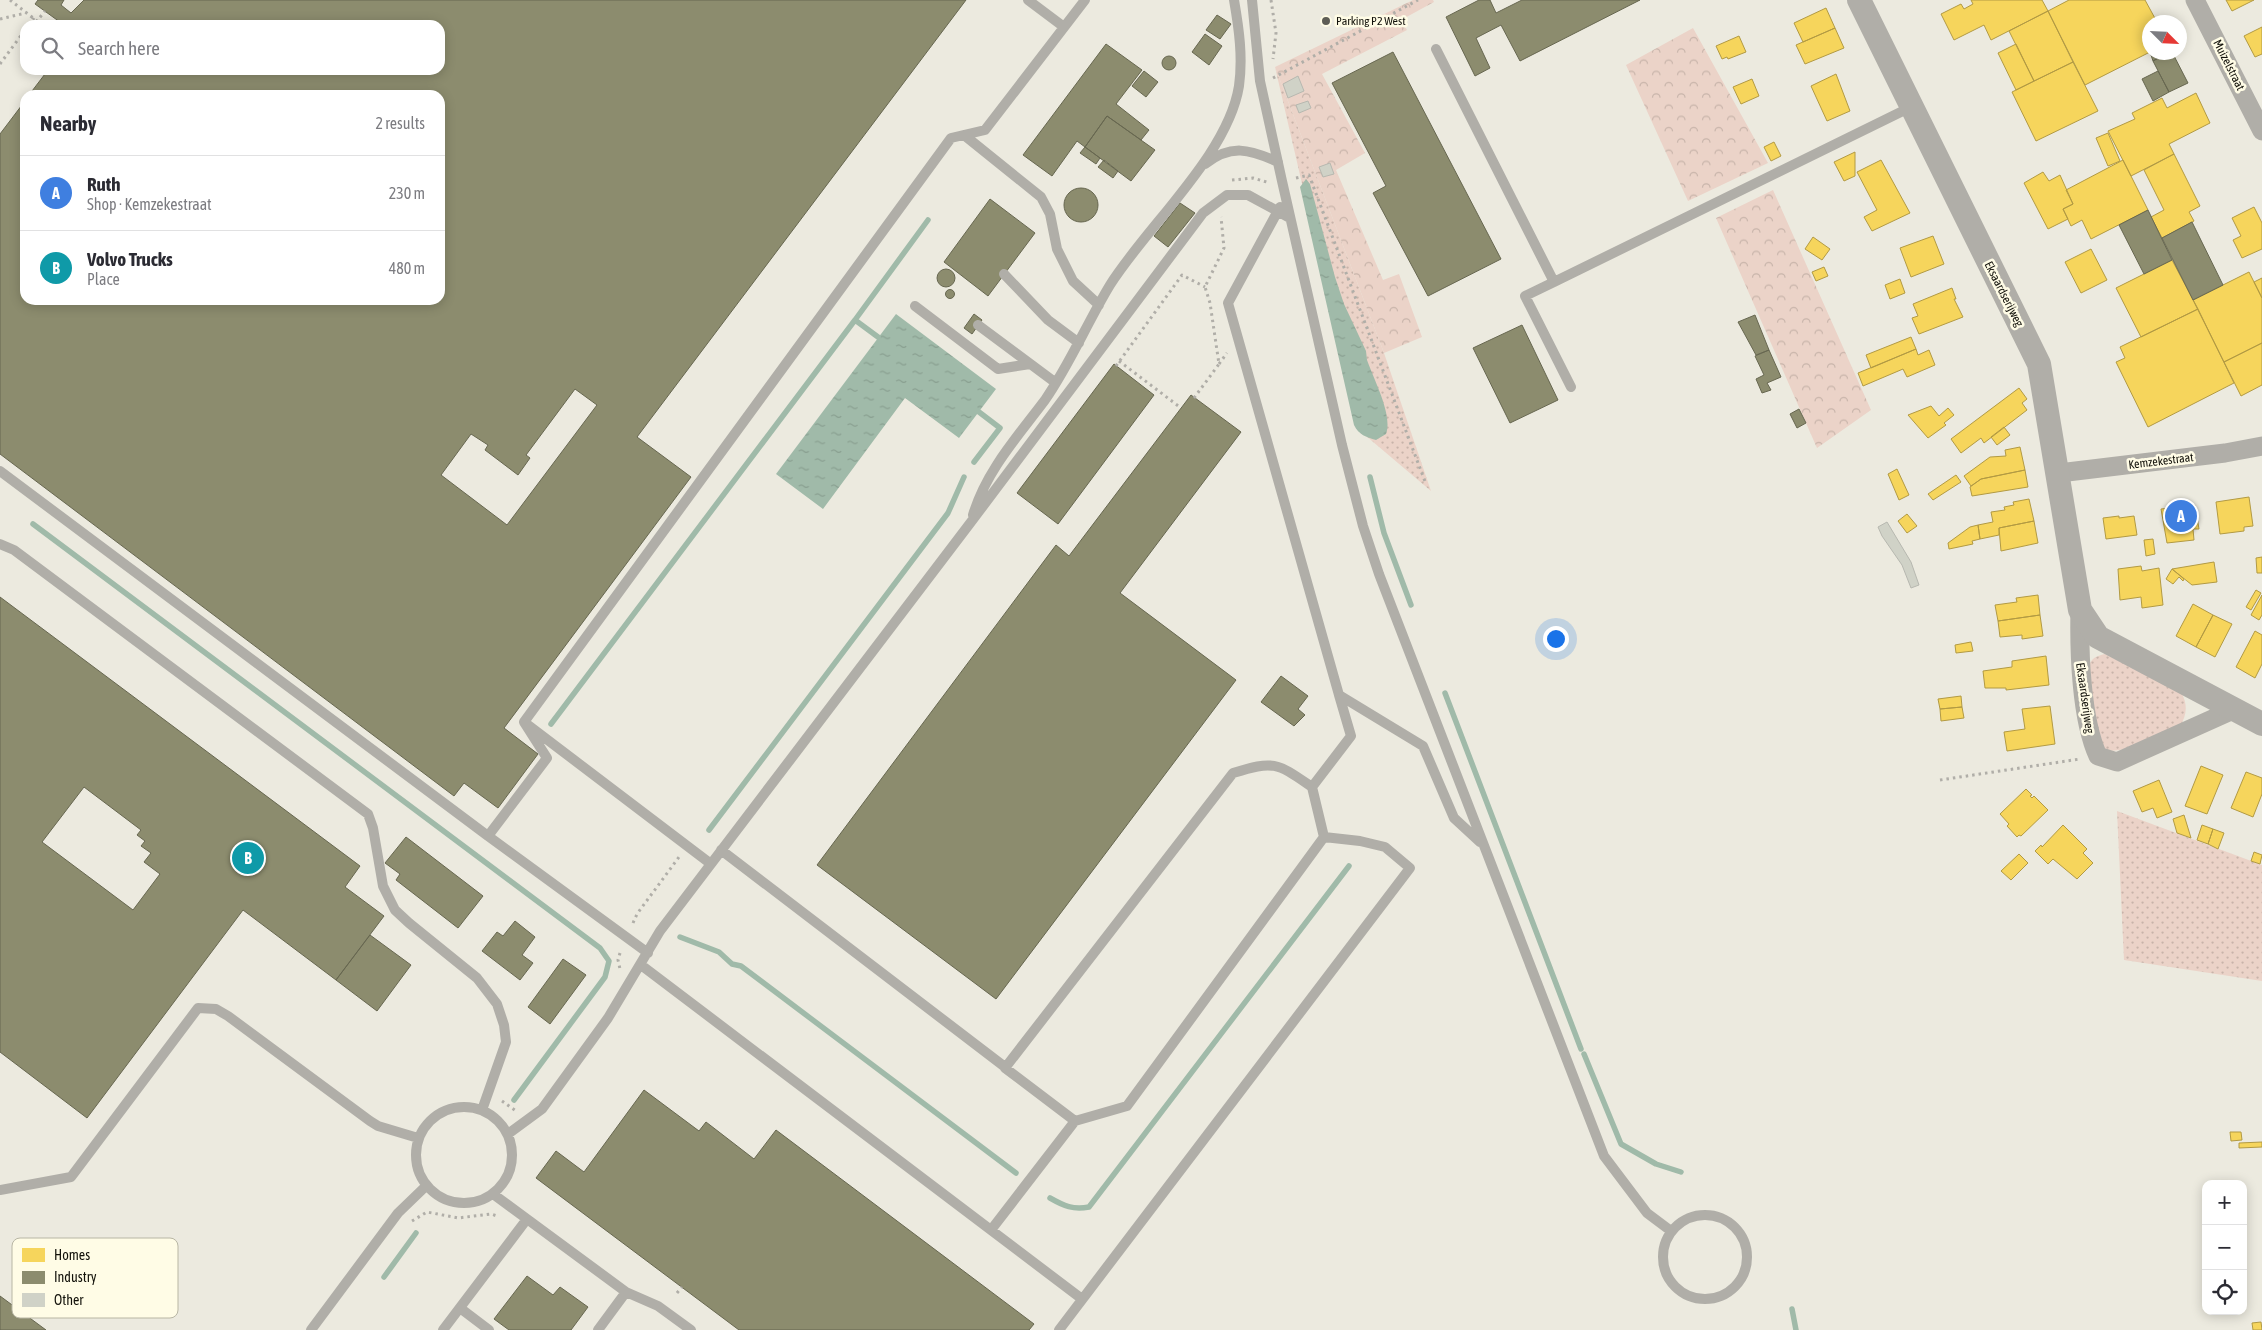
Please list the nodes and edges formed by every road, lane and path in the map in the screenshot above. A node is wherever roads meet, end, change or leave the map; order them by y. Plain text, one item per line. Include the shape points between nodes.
1 (10, 0) edge
2 (1028, 0) edge
3 (1085, 0) edge
4 (1234, 0) edge
5 (1252, 0) edge
6 (1271, 0) edge
7 (1418, 0) edge
8 (1859, 0) edge
9 (2195, 0) edge
10 (45, 11) dead end
11 (27, 13) junction
12 (34, 18) joint
13 (0, 19) edge
14 (1064, 27) junction
15 (20, 37) edge
16 (1436, 49) dead end
17 (0, 64) edge
18 (1272, 64) dead end
19 (1272, 71) dead end
20 (1273, 78) junction
21 (1275, 88) dead end
22 (1911, 108) junction
23 (2262, 131) edge
24 (964, 135) junction
25 (1278, 162) junction
26 (1196, 171) junction
27 (1277, 182) junction
28 (1286, 198) junction
29 (1278, 211) junction
30 (1290, 218) junction
31 (1004, 274) dead end
32 (1554, 282) junction
33 (1205, 287) dead end
34 (1099, 305) junction
35 (915, 306) dead end
36 (978, 325) dead end
37 (1079, 344) junction
38 (1119, 361) junction
39 (1030, 364) junction
40 (1116, 366) dead end
41 (1056, 383) junction
42 (1571, 387) dead end
43 (1181, 408) dead end
44 (2262, 446) edge
45 (0, 471) edge
46 (2059, 473) junction
47 (1426, 484) dead end
48 (971, 522) junction
49 (0, 544) edge
50 (2080, 610) junction
51 (1339, 695) junction
52 (2235, 709) junction
53 (524, 722) junction
54 (2262, 724) edge
55 (2098, 756) junction
56 (1940, 780) dead end
57 (1312, 787) junction
58 (488, 836) junction
59 (1324, 837) junction
60 (1484, 845) junction
61 (721, 850) junction
62 (679, 857) dead end
63 (711, 864) junction
64 (633, 923) dead end
65 (620, 953) dead end
66 (648, 953) junction
67 (641, 965) junction
68 (622, 975) dead end
69 (1006, 1067) junction
70 (502, 1101) dead end
71 (482, 1110) junction
72 (519, 1113) dead end
73 (1075, 1120) junction
74 (508, 1134) junction
75 (418, 1138) junction
76 (426, 1186) junction
77 (0, 1190) edge
78 (493, 1194) junction
79 (502, 1217) dead end
80 (527, 1219) junction
81 (411, 1223) dead end
82 (991, 1230) junction
83 (1672, 1232) junction
84 (682, 1287) dead end
85 (626, 1292) junction
86 (677, 1293) dead end
87 (1082, 1299) junction
88 (460, 1308) junction
89 (311, 1330) edge
90 (443, 1330) edge
91 (489, 1330) edge
92 (598, 1330) edge
93 (691, 1330) edge
94 (1059, 1330) edge

1 - 11 path
2 - 14 lane
3 - 14 lane
4 - 26 lane via 1240,33 1238,88 1219,138
5 - 25 lane via 1260,80
6 - 18 path via 1276,33
7 - 20 path
8 - 22 street, Eksaardserijweg
9 - 23 street, Muizelstraat
10 - 12 path via 37,20
11 - 12 path
11 - 13 path
14 - 24 lane via 985,130
15 - 17 path
16 - 32 lane
19 - 20 path
20 - 21 path
22 - 32 lane
22 - 46 street, Eksaardserijweg via 2040,364
24 - 34 lane via 1041,197 1050,214 1057,249 1073,281
24 - 53 lane via 951,138
25 - 26 lane via 1246,150 1226,151
25 - 27 lane
26 - 34 lane via 1111,284
27 - 28 lane
27 - 47 path via 1309,175
28 - 29 lane
28 - 30 lane
29 - 30 lane
29 - 48 lane via 1248,194 1227,195 1203,213
29 - 51 lane via 1228,303
30 - 60 lane via 1363,526
31 - 37 lane via 1048,320
32 - 42 lane via 1525,296
33 - 38 path via 1182,275
34 - 37 lane
35 - 39 lane via 998,368
36 - 39 lane
37 - 41 lane
38 - 40 path
38 - 43 path
39 - 41 lane
41 - 48 lane via 979,494
44 - 46 street, Kemzekestraat
45 - 58 lane
46 - 50 street, Eksaardserijweg
48 - 61 lane
49 - 71 lane via 14,550 368,814 383,886 395,910 477,978 497,1004 506,1042
50 - 52 street, Eksaardserijweg via 2098,637
50 - 55 street, Eksaardserijweg via 2079,653 2091,741
51 - 57 lane via 1351,736
51 - 60 lane via 1423,746 1454,818
52 - 54 street, Eksaardserijweg
52 - 55 street via 2116,762
53 - 58 lane via 547,758
53 - 63 lane
55 - 56 path
57 - 59 lane
57 - 69 lane via 1284,768 1262,764 1232,772
58 - 66 lane
59 - 73 lane via 1127,1106
59 - 87 lane via 1360,840 1385,847 1410,868
60 - 83 lane via 1604,1156 1647,1213
61 - 63 lane
61 - 69 lane
62 - 64 path
63 - 66 lane via 660,931
65 - 68 path via 618,960
66 - 67 lane
67 - 74 lane via 608,1018 542,1109
67 - 82 lane
69 - 73 lane
70 - 72 path
71 - 74 lane via 493,1116
71 - 75 lane via 467,1106 438,1114
73 - 82 lane
74 - 78 lane via 511,1166 504,1182
75 - 76 lane via 416,1163
75 - 77 lane via 378,1126 228,1016 216,1009 198,1008 71,1177
76 - 78 lane via 437,1196 466,1204
76 - 89 lane via 398,1213
78 - 80 lane
79 - 81 path via 491,1214 458,1218 427,1212
80 - 85 lane
80 - 88 lane
82 - 87 lane
83 - 83 lane via 1663,1248 1663,1262 1666,1275 1685,1295 1699,1299 1714,1298 1727,1293 1738,1283 1747,1256 1744,1241 1727,1221 1701,1215 1688,1218
84 - 86 path
85 - 92 lane
85 - 93 lane via 658,1306
87 - 94 lane
88 - 90 lane
88 - 91 lane

